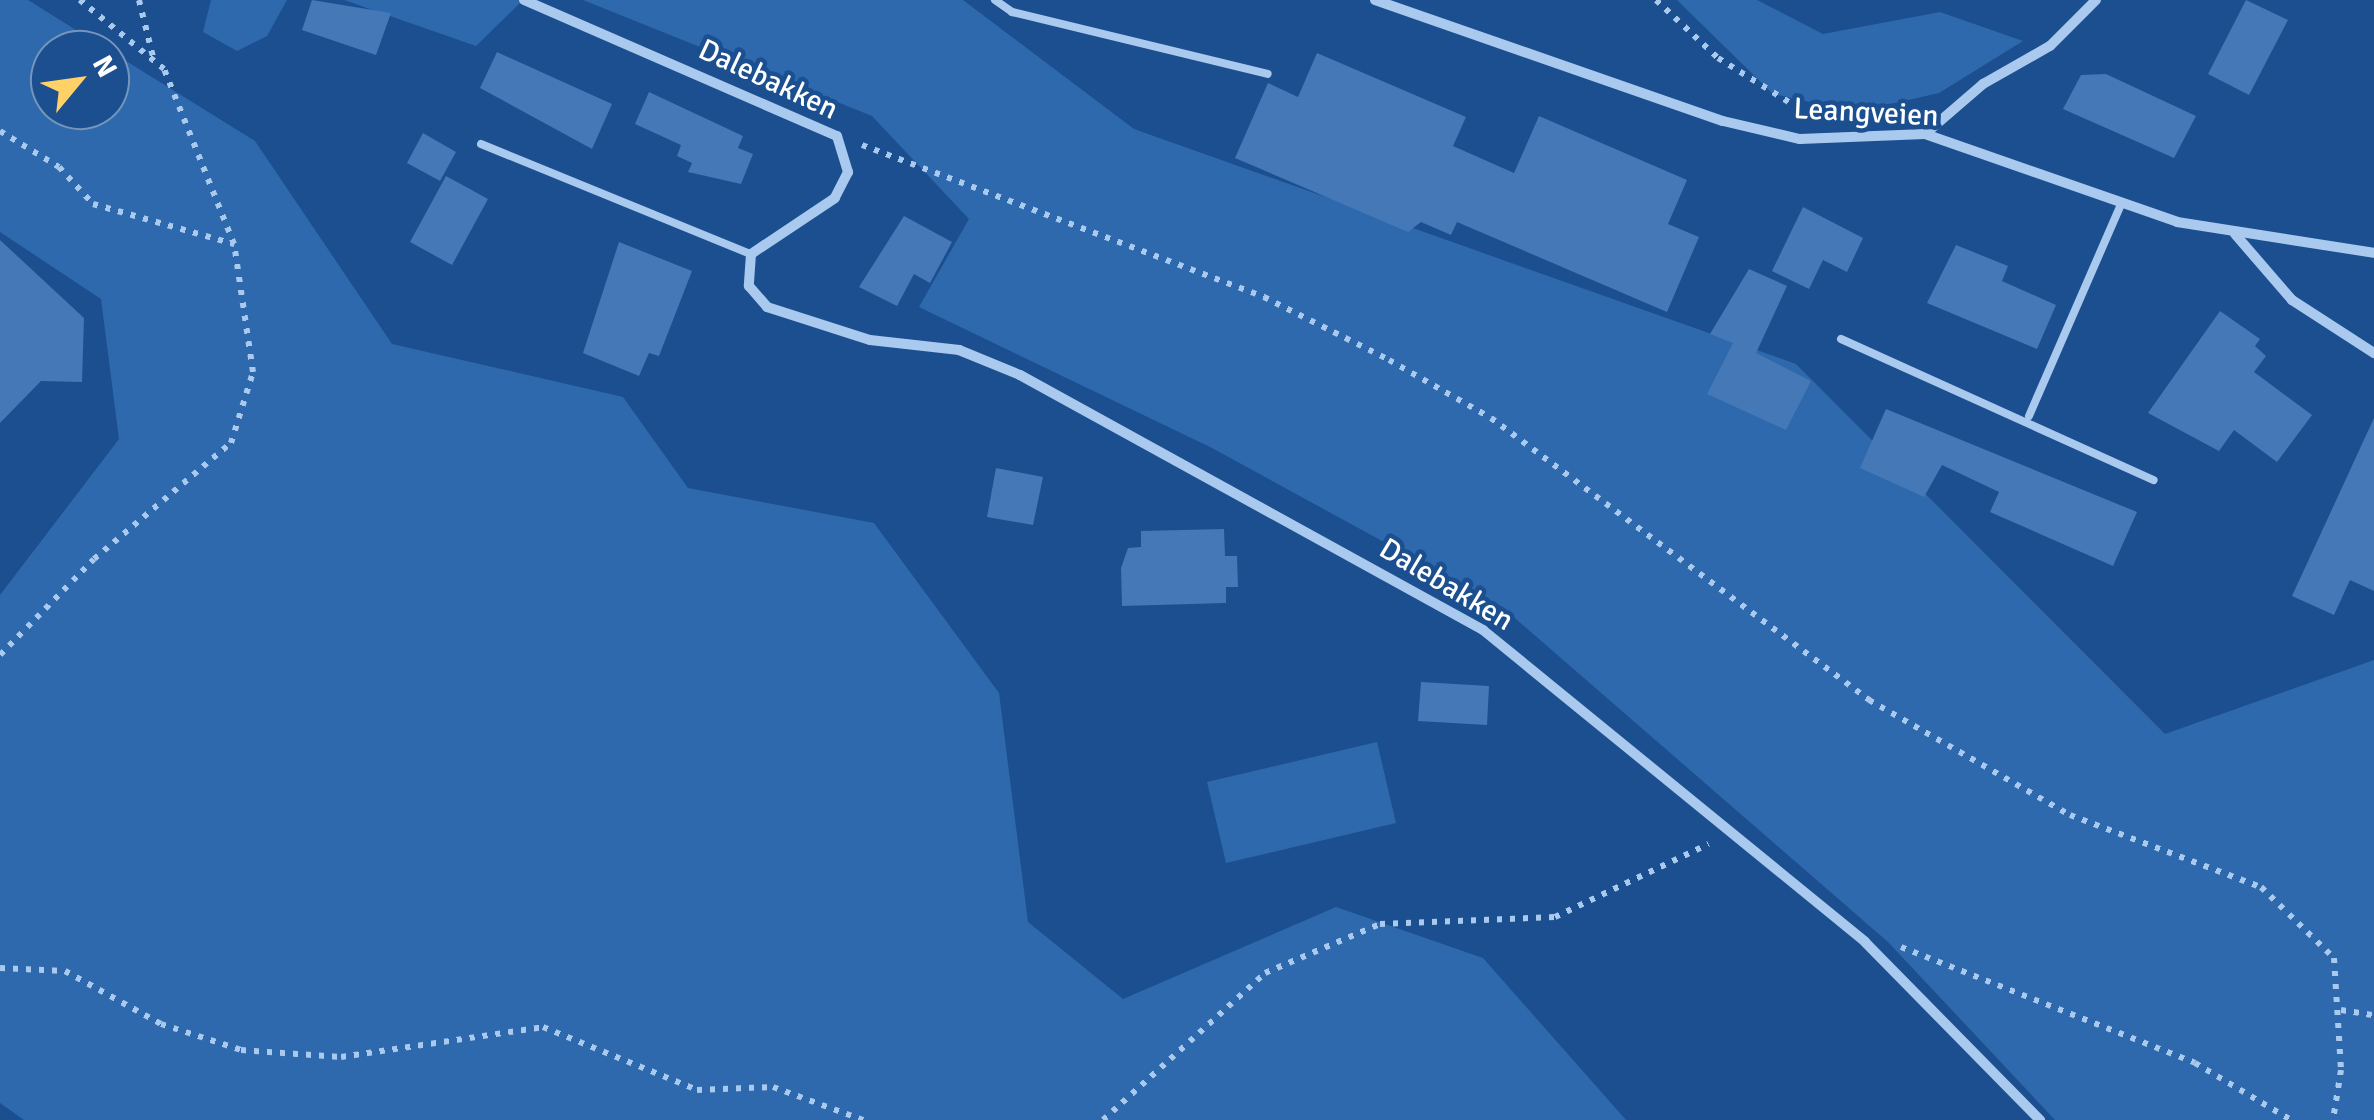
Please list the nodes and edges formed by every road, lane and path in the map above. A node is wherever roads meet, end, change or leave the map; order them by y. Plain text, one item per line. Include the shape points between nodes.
1 (80, 0) edge
2 (139, 0) edge
3 (524, 0) edge
4 (995, 0) edge
5 (1376, 0) edge
6 (1656, 0) edge
7 (2096, 0) edge
8 (153, 58) junction
9 (1268, 74) dead end
10 (0, 132) edge
11 (1925, 134) junction
12 (837, 136) junction
13 (1853, 142) junction
14 (481, 144) dead end
15 (2120, 207) junction
16 (2235, 234) junction
17 (234, 244) junction
18 (2374, 253) edge
19 (750, 254) junction
20 (1841, 339) dead end
21 (2374, 353) edge
22 (2028, 416) junction
23 (2154, 480) dead end
24 (0, 655) edge
25 (1732, 832) junction
26 (1865, 942) junction
27 (0, 968) edge
28 (2341, 1010) junction
29 (2374, 1015) edge
30 (863, 1120) edge
31 (1103, 1120) edge
32 (2040, 1120) edge
33 (2292, 1120) edge
34 (2333, 1120) edge

1 - 8 path
2 - 8 path
3 - 12 street, Dalebakken
4 - 9 lane via 1012,12
5 - 13 street, Leangveien via 1723,121
6 - 13 path via 1718,58
7 - 11 street via 2050,46 1982,84
8 - 17 path
10 - 17 path via 60,168 92,204
11 - 13 street, Leangveien
11 - 15 street, Leangveien
12 - 19 street, Dalebakken via 848,172 835,198
12 - 28 path via 1264,297 1492,418 1869,700 2070,815 2261,888 2334,958
14 - 19 lane
15 - 16 street, Leangveien
15 - 22 lane
16 - 18 street, Leangveien
16 - 21 street via 2292,300
17 - 24 path via 253,372 231,443
19 - 25 street, Dalebakken via 749,286 797,323 959,350 1020,375 1483,630
20 - 22 lane
22 - 23 lane
25 - 26 street, Dalebakken
25 - 31 path via 1555,917 1380,924 1265,973
26 - 32 street, Dalebakken
26 - 33 path via 1924,950 2196,1062
27 - 30 path via 64,971 161,1024 241,1050 341,1057 543,1027 697,1090 773,1087
28 - 29 path
28 - 34 path

